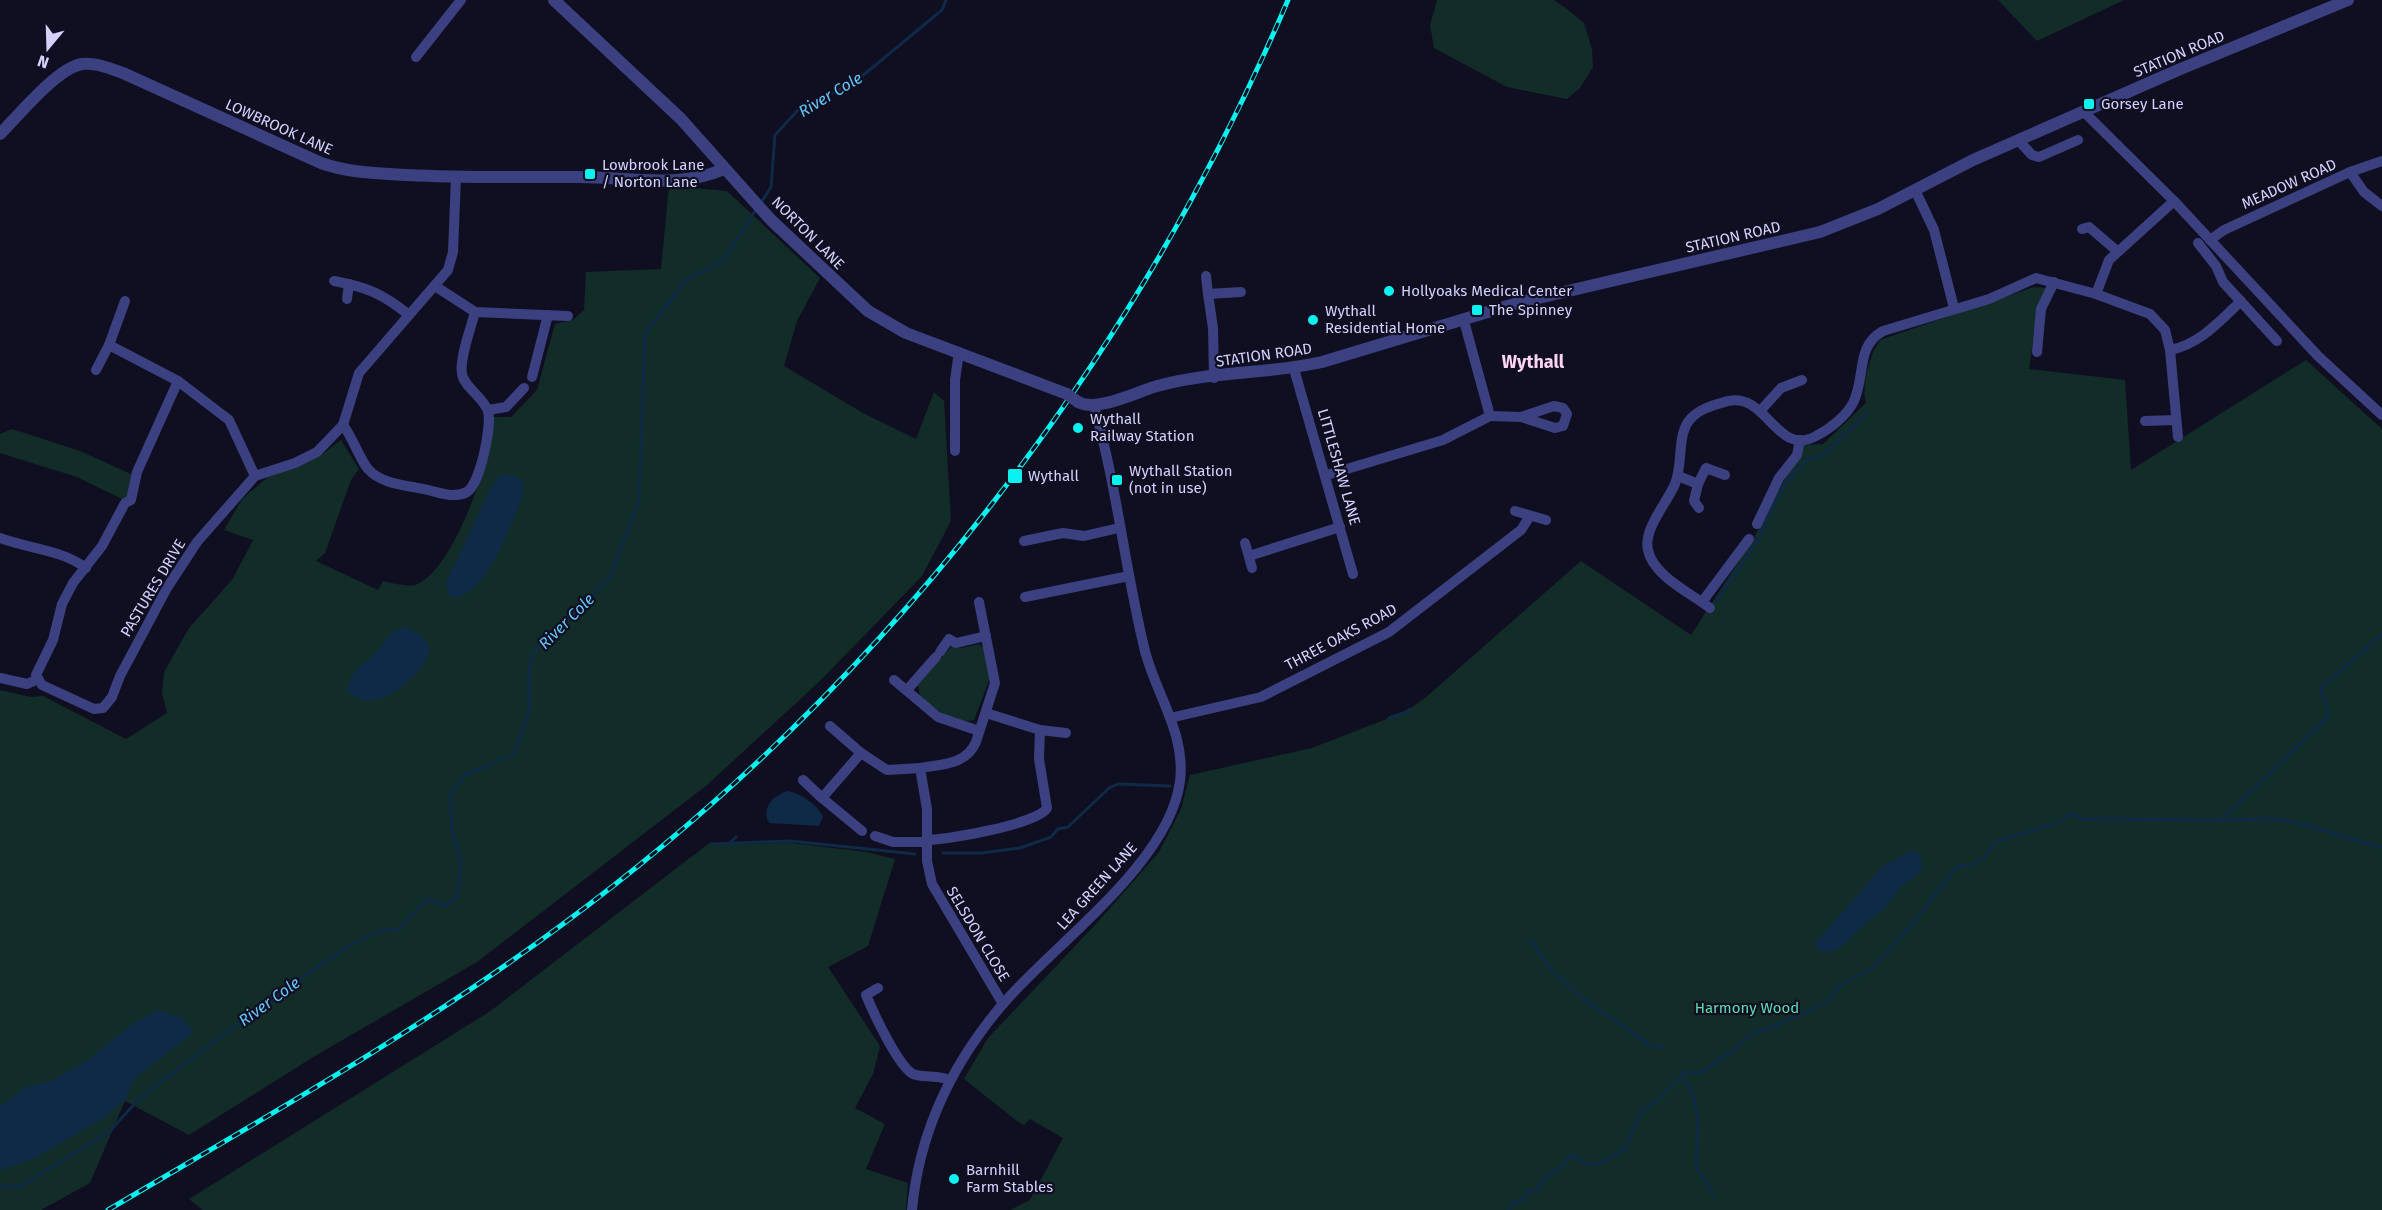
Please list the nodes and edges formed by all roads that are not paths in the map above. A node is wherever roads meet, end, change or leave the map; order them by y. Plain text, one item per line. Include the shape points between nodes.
1 (462, 0) edge
2 (554, 0) edge
3 (2348, 0) edge
4 (416, 57) dead end
5 (2084, 112) junction
6 (0, 134) edge
7 (2078, 140) dead end
8 (2019, 141) junction
9 (2382, 161) edge
10 (724, 169) junction
11 (2350, 172) junction
12 (456, 177) junction
13 (1915, 190) junction
14 (2174, 201) junction
15 (2382, 206) edge
16 (2082, 229) dead end
17 (2210, 240) junction
18 (2198, 243) dead end
19 (2117, 251) junction
20 (1206, 276) dead end
21 (333, 280) dead end
22 (2054, 282) junction
23 (350, 284) junction
24 (435, 286) junction
25 (1241, 292) dead end
26 (1208, 294) junction
27 (2096, 294) junction
28 (347, 299) dead end
29 (125, 301) dead end
30 (2241, 301) junction
31 (1954, 308) junction
32 (475, 312) junction
33 (409, 315) junction
34 (548, 315) junction
35 (568, 316) dead end
36 (1464, 321) junction
37 (2277, 341) dead end
38 (109, 345) junction
39 (2170, 350) junction
40 (959, 352) junction
41 (2037, 352) dead end
42 (1294, 369) junction
43 (96, 370) dead end
44 (532, 377) dead end
45 (1214, 378) junction
46 (1802, 380) dead end
47 (178, 381) junction
48 (525, 388) dead end
49 (1094, 406) junction
50 (488, 410) junction
51 (1761, 410) junction
52 (2382, 415) edge
53 (1490, 416) junction
54 (1521, 417) dead end
55 (2176, 420) junction
56 (2145, 421) dead end
57 (343, 425) junction
58 (2178, 437) dead end
59 (1800, 440) junction
60 (955, 451) dead end
61 (255, 476) junction
62 (1327, 476) junction
63 (1678, 476) junction
64 (1725, 476) dead end
65 (1698, 484) junction
66 (1699, 508) dead end
67 (1515, 511) dead end
68 (1530, 516) junction
69 (1546, 520) dead end
70 (1757, 524) dead end
71 (1340, 527) junction
72 (1119, 528) junction
73 (0, 538) edge
74 (1749, 539) dead end
75 (1024, 541) dead end
76 (1245, 543) dead end
77 (1249, 556) junction
78 (86, 568) junction
79 (1252, 568) dead end
80 (1353, 574) dead end
81 (1129, 576) junction
82 (1025, 597) dead end
83 (979, 602) dead end
84 (986, 636) junction
85 (0, 678) edge
86 (38, 679) junction
87 (894, 680) dead end
88 (907, 690) junction
89 (986, 713) junction
90 (1170, 718) junction
91 (830, 726) dead end
92 (1040, 730) junction
93 (979, 731) junction
94 (1066, 733) dead end
95 (861, 753) junction
96 (920, 768) junction
97 (803, 780) dead end
98 (822, 798) junction
99 (862, 831) dead end
100 (875, 836) dead end
101 (926, 841) junction
102 (878, 988) dead end
103 (1003, 1004) junction
104 (949, 1080) junction
105 (912, 1210) edge

1 - 4 street
2 - 10 street, NORTON LANE via 681,119
3 - 5 street, STATION ROAD
5 - 8 street, STATION ROAD
5 - 14 street
6 - 12 street, LOWBROOK LANE via 61,74 81,64 92,64 123,73 336,169
7 - 8 street via 2039,157
8 - 13 street, STATION ROAD
9 - 11 street, MEADOW ROAD
10 - 12 street, LOWBROOK LANE via 707,177 673,181
10 - 40 street, NORTON LANE via 868,312 895,328
11 - 15 street via 2364,192
11 - 17 street, MEADOW ROAD
12 - 24 street, PASTURES DRIVE via 452,261
13 - 31 street via 1934,230
13 - 36 street, STATION ROAD via 1820,232 1567,291
14 - 17 street
14 - 19 street
16 - 19 street via 2089,226
17 - 52 street via 2318,356
18 - 30 street via 2223,282
19 - 27 street via 2109,260
20 - 26 street
21 - 23 street
22 - 27 street
22 - 31 street via 2036,278
22 - 41 street via 2041,309
23 - 28 street
23 - 33 street via 364,286 387,298
24 - 32 street
24 - 33 street, PASTURES DRIVE
25 - 26 street
26 - 45 street
27 - 39 street via 2158,321 2165,330
29 - 38 street
30 - 37 street
30 - 39 street via 2201,337
31 - 59 street via 1874,336 1865,349 1854,402 1817,436
32 - 34 street
32 - 50 street via 461,366 462,377
33 - 57 street, PASTURES DRIVE via 359,372
34 - 35 street
34 - 44 street
36 - 42 street, STATION ROAD
36 - 53 street
38 - 43 street
38 - 47 street
39 - 55 street
40 - 49 street, NORTON LANE, bridge
40 - 60 street
42 - 45 street, STATION ROAD
42 - 62 street, LITTLESHAW LANE
45 - 49 street, STATION ROAD via 1163,384
46 - 51 street via 1782,387
47 - 61 street via 229,420
47 - 78 street via 137,472 131,500 125,503
48 - 50 street via 506,407
49 - 72 street, LEA GREEN LANE
50 - 57 street via 490,427 476,479 470,490 457,496 379,477 367,468
51 - 59 street via 1779,432
51 - 63 street via 1742,400 1731,400 1693,417 1685,429
53 - 54 street
53 - 62 street via 1443,440
55 - 56 street
55 - 58 street
57 - 61 street, PASTURES DRIVE via 317,452
59 - 70 street via 1797,455 1779,478
61 - 86 street, PASTURES DRIVE via 197,542 167,588 103,708 94,709 49,689
62 - 71 street, LITTLESHAW LANE
63 - 65 street
63 - 74 street via 1647,541 1648,551 1659,569 1706,605
64 - 65 street via 1706,468
65 - 66 street via 1694,501
67 - 68 street
68 - 69 street
68 - 90 street, THREE OAKS ROAD via 1521,530 1389,632 1261,697
71 - 77 street
71 - 80 street, LITTLESHAW LANE
72 - 75 street via 1084,536 1063,533
72 - 81 street, LEA GREEN LANE
73 - 78 street via 71,557
76 - 77 street
77 - 79 street
78 - 86 street via 62,604
81 - 82 street
81 - 90 street, LEA GREEN LANE via 1145,653
83 - 84 street
84 - 88 street via 956,643 950,639
84 - 89 street via 995,672
85 - 86 street via 27,684
87 - 88 street
88 - 93 street via 938,717
89 - 92 street
89 - 93 street
90 - 103 street, LEA GREEN LANE via 1181,771 1166,822 1093,916
91 - 95 street
92 - 94 street
92 - 101 street via 1039,759 1047,803 1044,813 1005,827
93 - 96 street via 973,749 961,759
95 - 96 street via 887,770
95 - 98 street
96 - 101 street, SELSDON CLOSE via 927,809
97 - 98 street
98 - 99 street
100 - 101 street via 893,842
101 - 103 street, SELSDON CLOSE via 932,884
102 - 104 street via 866,995 875,1018 908,1070 918,1076
103 - 104 street, LEA GREEN LANE
104 - 105 street, LEA GREEN LANE via 925,1142

